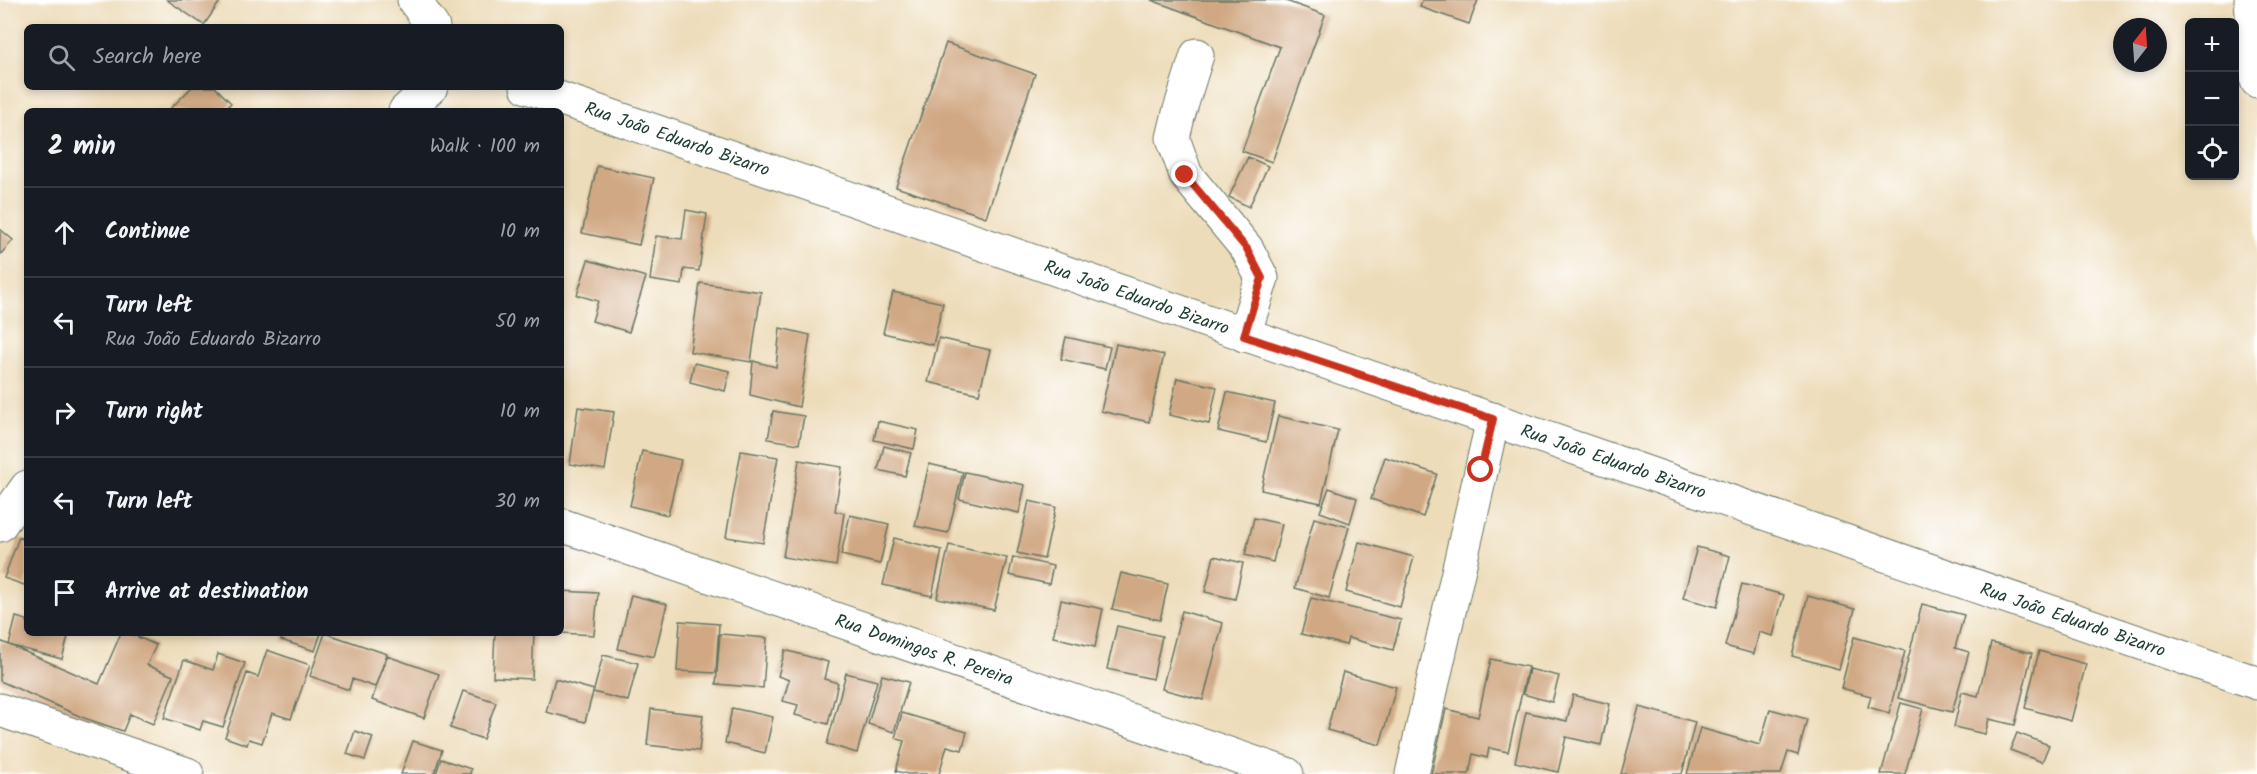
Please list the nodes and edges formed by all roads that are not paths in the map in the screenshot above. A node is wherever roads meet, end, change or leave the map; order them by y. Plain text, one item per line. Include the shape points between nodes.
1 (414, 0) edge
2 (2251, 0) edge
3 (431, 24) edge
4 (1197, 55) dead end
5 (2257, 81) edge
6 (428, 90) edge
7 (536, 90) edge
8 (408, 108) edge
9 (1244, 336) junction
10 (1493, 419) junction
11 (24, 491) edge
12 (0, 525) edge
13 (564, 526) edge
14 (2257, 683) edge
15 (0, 710) edge
16 (187, 774) edge
17 (1287, 774) edge
18 (1412, 774) edge

1 - 3 street
2 - 5 street
4 - 9 street via 1173,138 1185,175 1247,249 1262,278
6 - 8 street
7 - 9 street, Rua João Eduardo Bizarro
9 - 10 street, Rua João Eduardo Bizarro
10 - 14 street, Rua João Eduardo Bizarro
10 - 18 street
11 - 12 street
13 - 17 street, Rua Domingos R. Pereira
15 - 16 street

